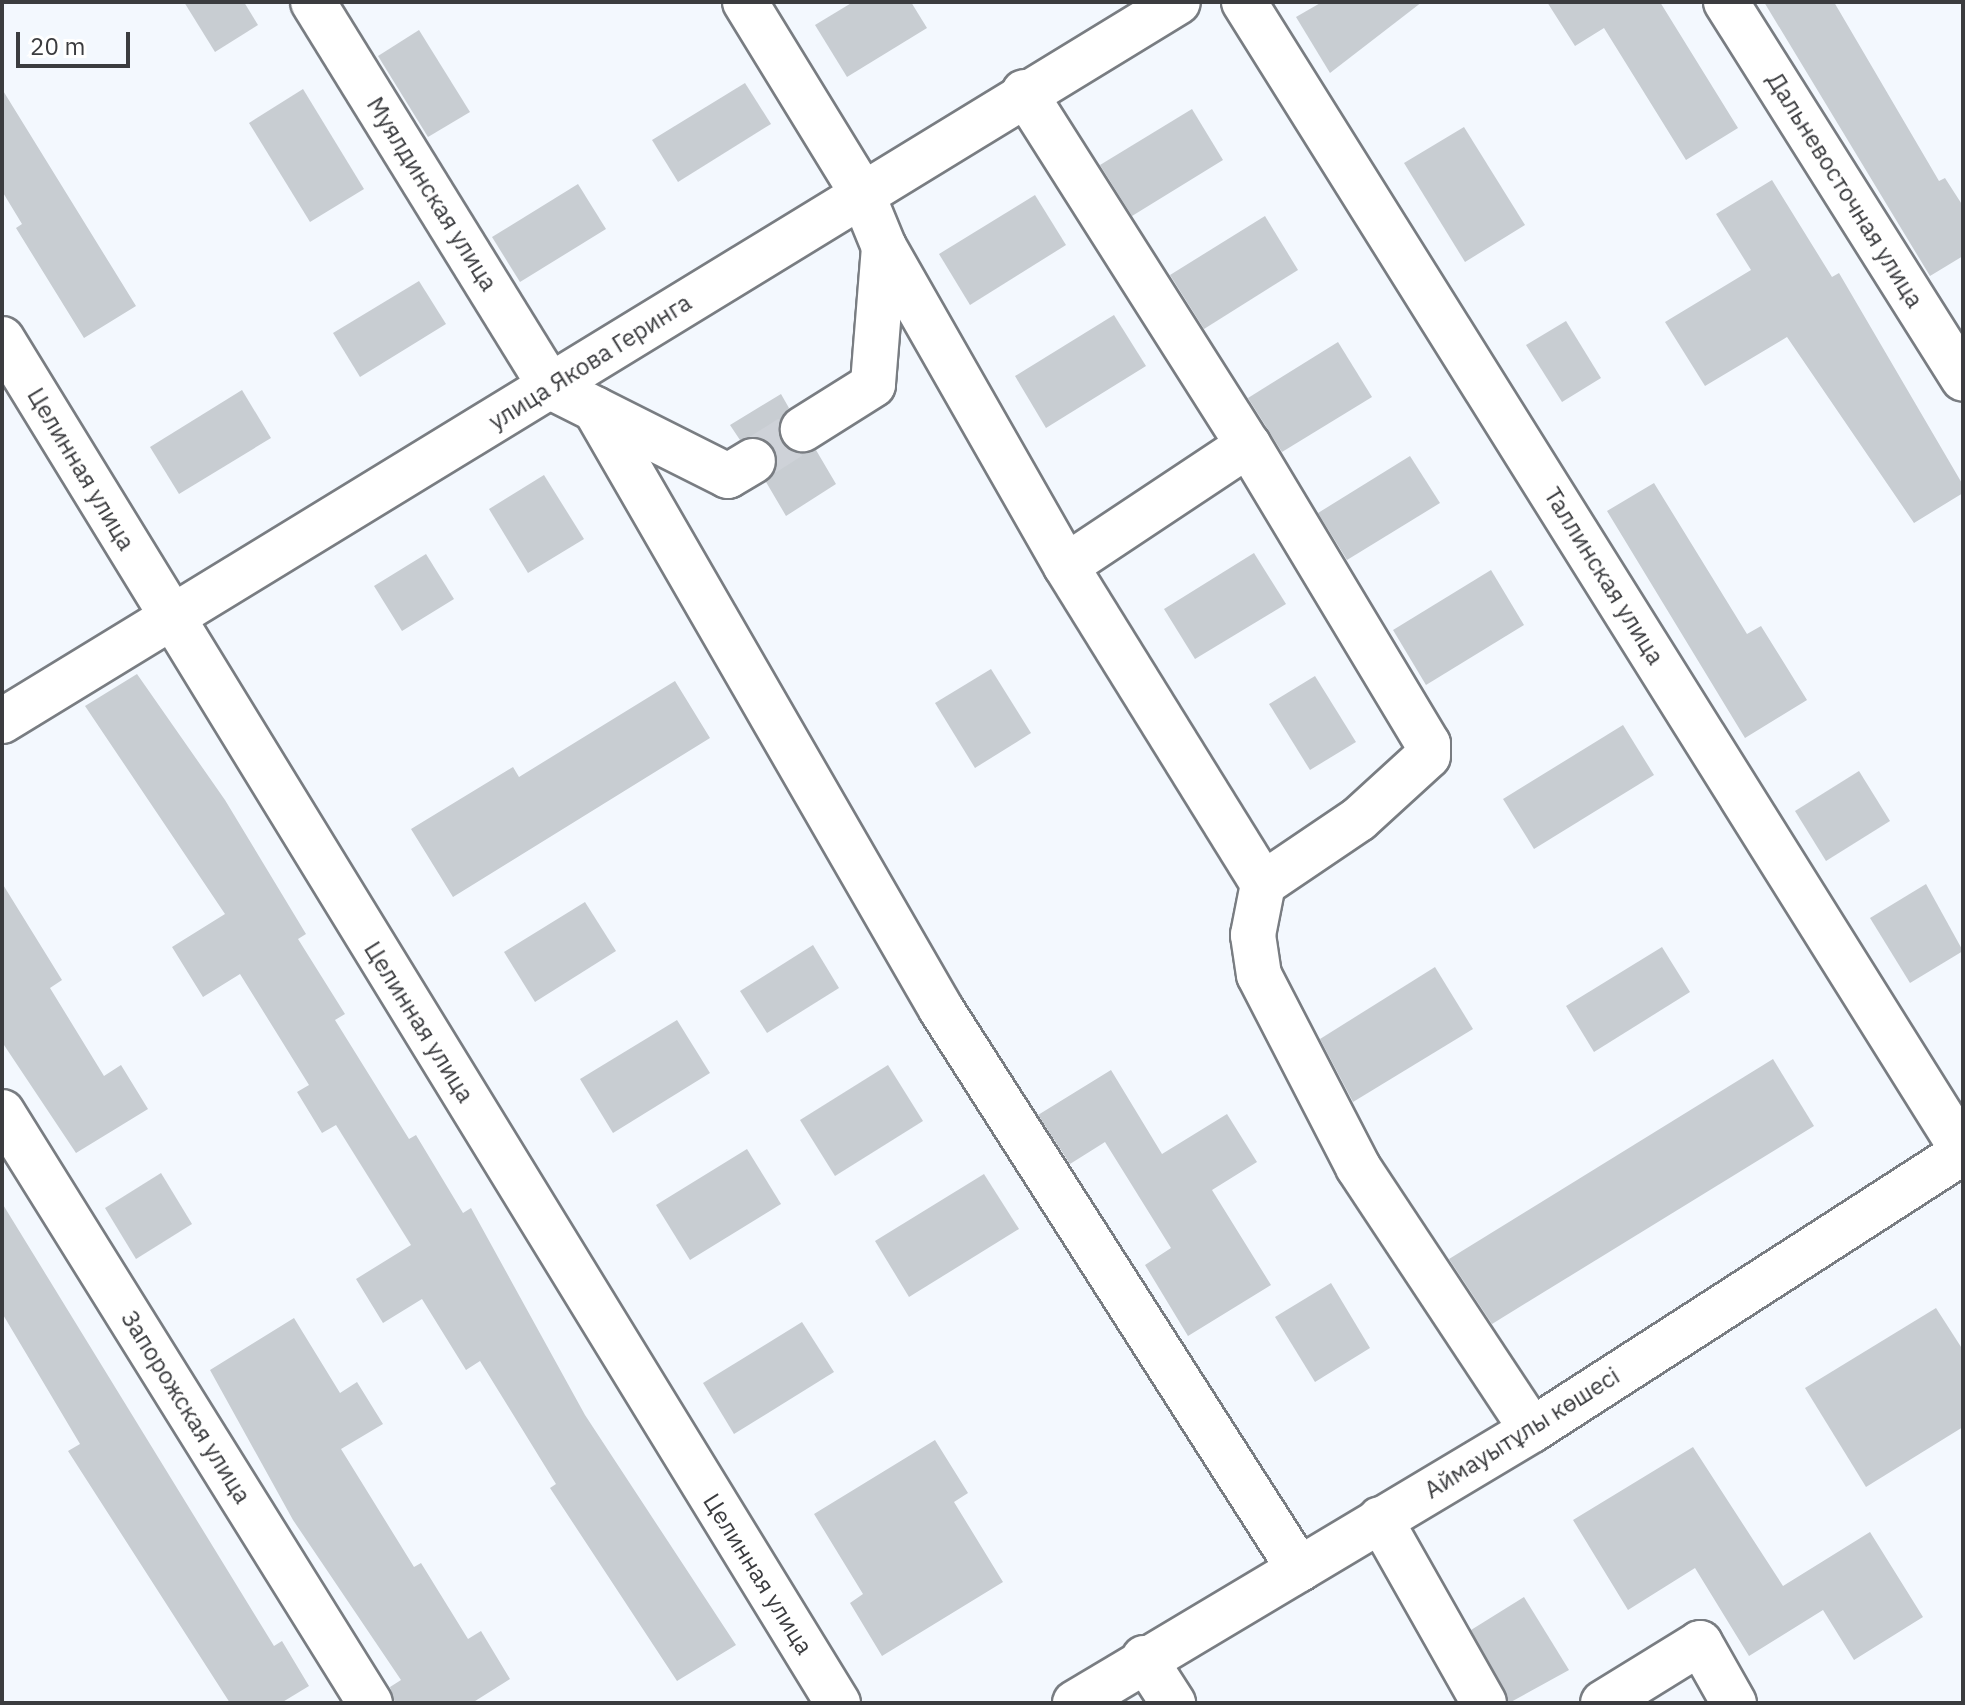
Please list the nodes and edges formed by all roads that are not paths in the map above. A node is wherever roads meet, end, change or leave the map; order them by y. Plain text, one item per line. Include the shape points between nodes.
1 (313, 2) edge
2 (745, 2) edge
3 (1178, 2) edge
4 (1244, 2) edge
5 (1726, 2) edge
6 (1024, 92) junction
7 (861, 191) junction
8 (884, 247) junction
9 (2, 339) edge
10 (1963, 379) edge
11 (551, 387) junction
12 (595, 409) junction
13 (803, 429) tunnel mouth
14 (1248, 445) junction
15 (753, 461) tunnel mouth
16 (1066, 566) junction
17 (172, 618) junction
18 (2, 721) edge
19 (1263, 884) junction
20 (2, 1112) edge
21 (1963, 1151) edge
22 (1532, 1430) junction
23 (1380, 1519) junction
24 (1299, 1569) junction
25 (1144, 1658) junction
26 (370, 1703) edge
27 (838, 1703) edge
28 (1075, 1703) edge
29 (1173, 1703) edge
30 (1484, 1703) edge
31 (1603, 1703) edge
32 (1734, 1703) edge

1 - 11 street, Муялдинская улица
2 - 7 street
3 - 6 street, улица Якова Геринга
4 - 21 street, Таллинская улица
5 - 10 street, Дальневосточная улица
6 - 7 street, улица Якова Геринга
6 - 14 street
7 - 8 street
7 - 11 street, улица Якова Геринга
8 - 13 street via 873,385
8 - 16 street
9 - 17 street, Целинная улица
11 - 12 street
11 - 17 street, улица Якова Геринга
12 - 15 street via 728,476
12 - 24 street via 941,1009
14 - 16 street
14 - 19 street via 1428,744 1428,756 1359,819
16 - 19 street
17 - 18 street, улица Якова Геринга
17 - 27 street, Целинная улица
19 - 22 street via 1253,935 1259,975 1358,1167
20 - 26 street, Запорожская улица
21 - 22 street, Аймауытұлы көшесі
22 - 23 street, Аймауытұлы көшесі
23 - 24 street, Аймауытұлы көшесі
23 - 30 street
24 - 25 street, Аймауытұлы көшесі
25 - 28 street, Аймауытұлы көшесі
25 - 29 street
31 - 32 street via 1700,1643

